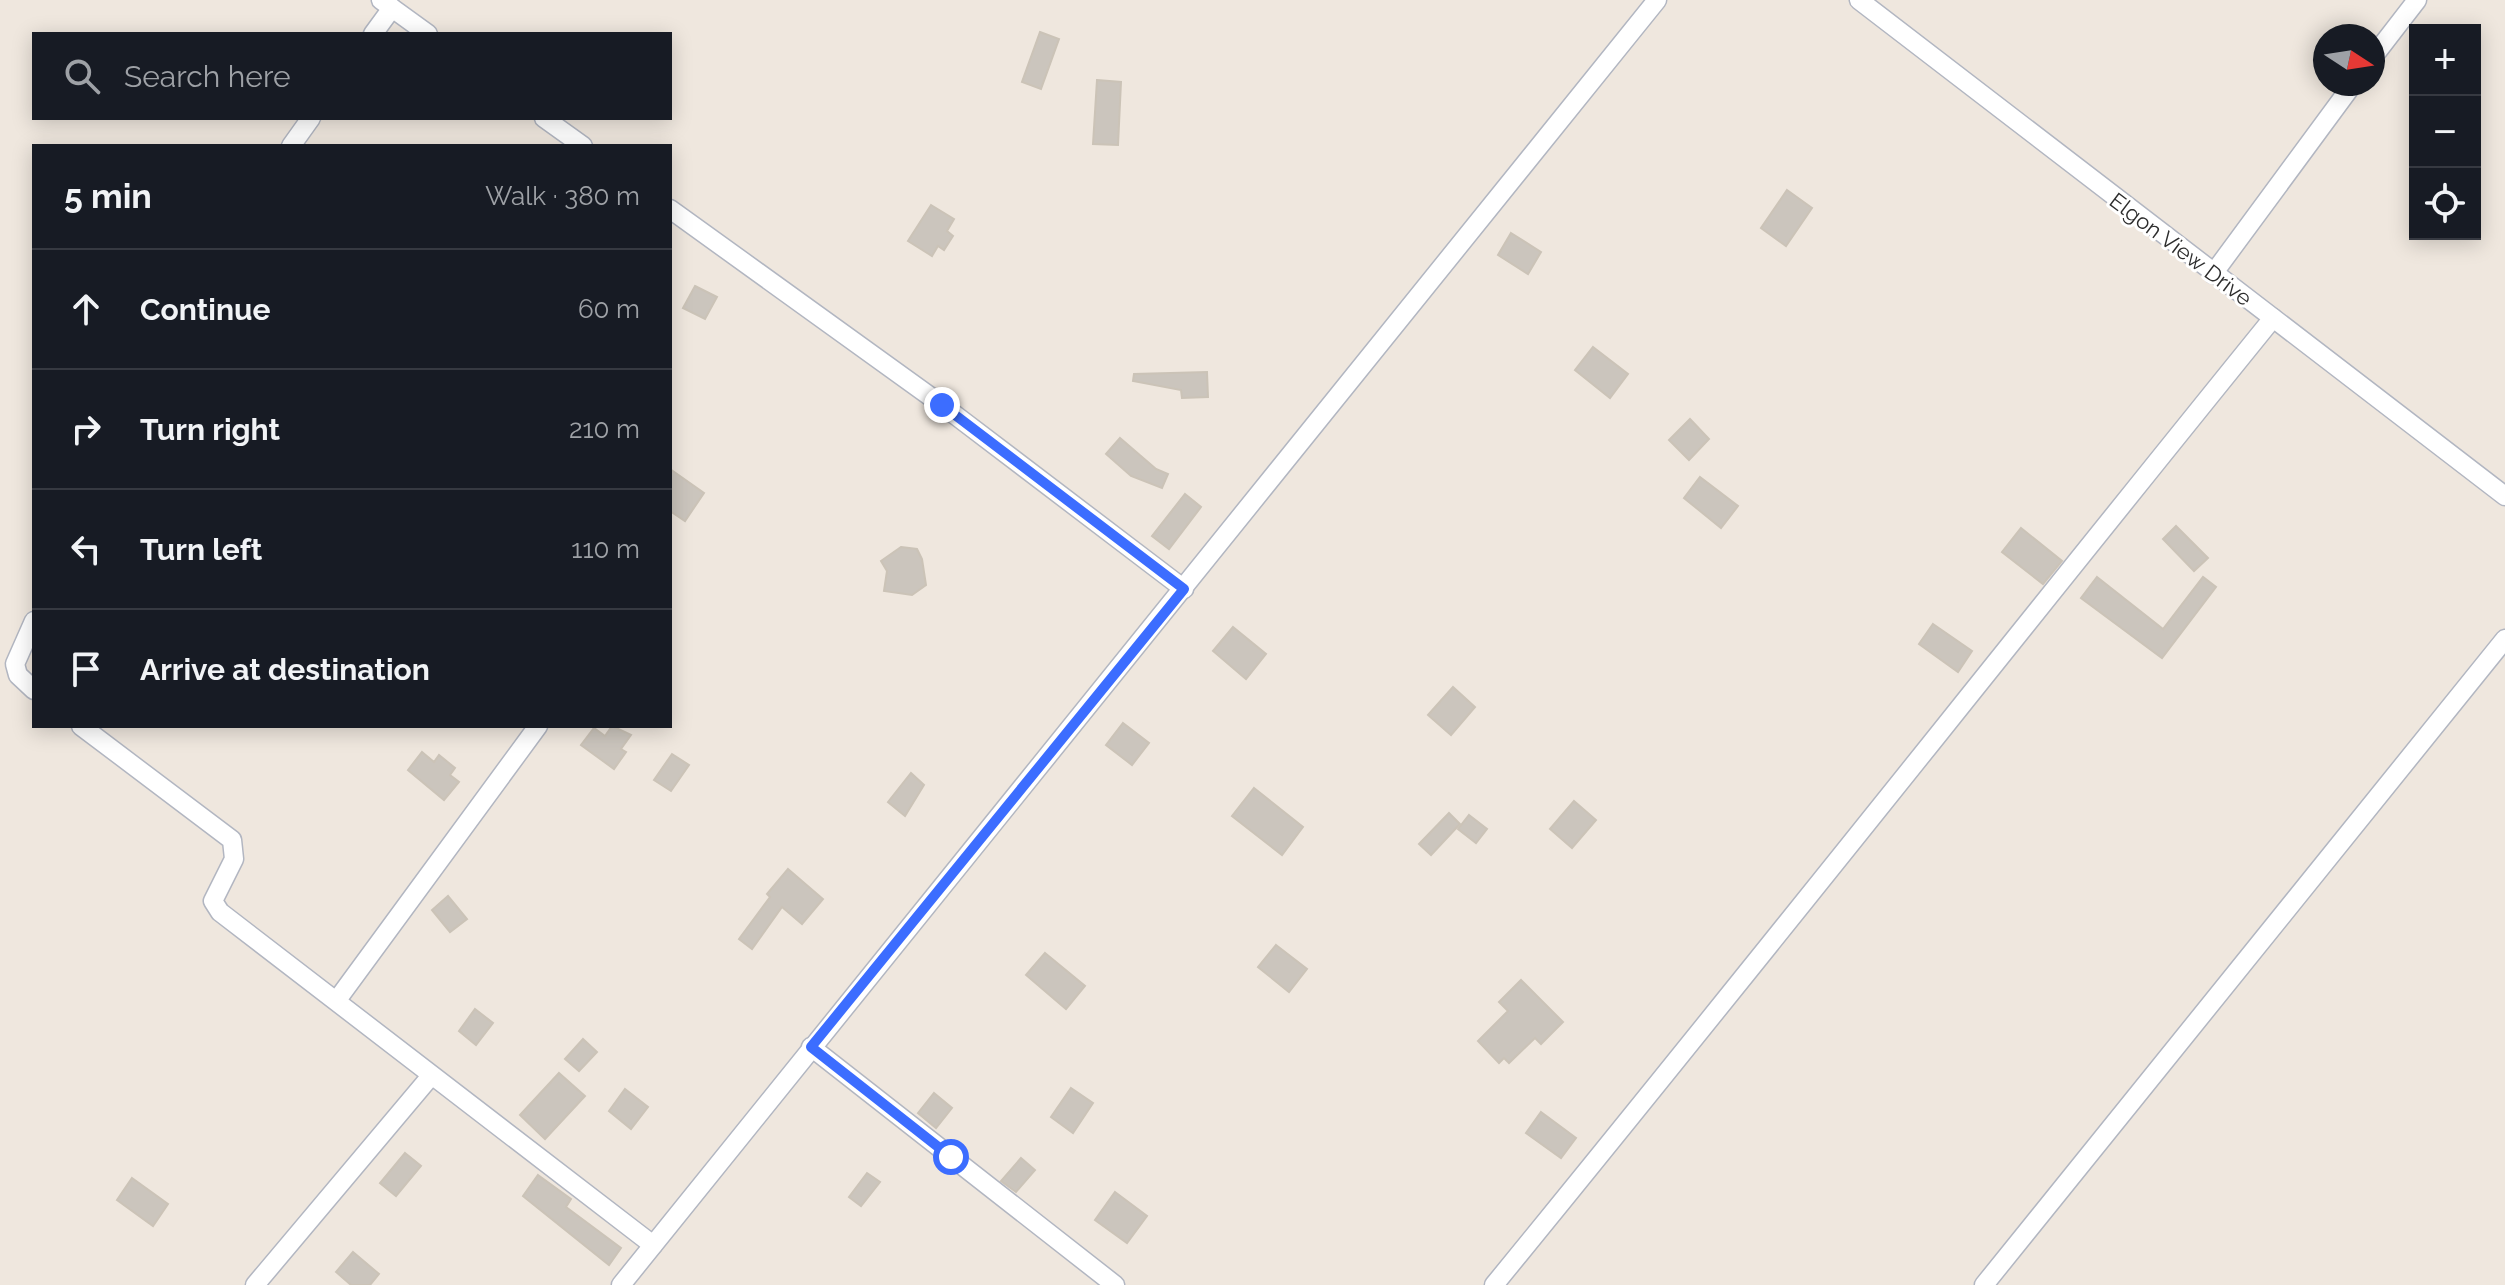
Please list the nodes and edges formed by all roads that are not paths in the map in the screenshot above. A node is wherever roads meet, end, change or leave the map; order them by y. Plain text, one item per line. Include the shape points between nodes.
1 (1657, 0) edge
2 (1859, 0) edge
3 (2417, 0) edge
4 (387, 4) edge
5 (374, 32) edge
6 (425, 32) edge
7 (2385, 41) edge
8 (2344, 96) edge
9 (310, 120) edge
10 (547, 120) edge
11 (292, 144) edge
12 (580, 144) edge
13 (672, 210) edge
14 (2213, 274) junction
15 (2273, 318) junction
16 (2505, 496) edge
17 (1184, 589) junction
18 (32, 626) edge
19 (2505, 639) edge
20 (32, 688) edge
21 (84, 728) edge
22 (537, 728) edge
23 (337, 1000) junction
24 (811, 1047) junction
25 (430, 1077) junction
26 (653, 1245) junction
27 (255, 1285) edge
28 (621, 1285) edge
29 (1115, 1285) edge
30 (1494, 1285) edge
31 (1984, 1285) edge

1 - 17 street
2 - 14 street, Elgon View Drive
3 - 7 street
4 - 5 street
4 - 6 street
8 - 14 street
9 - 11 street
10 - 12 street
13 - 17 street via 942,405
14 - 15 street, Elgon View Drive
15 - 16 street, Elgon View Drive
15 - 30 street
17 - 24 street
18 - 20 street via 15,664
19 - 31 street
21 - 23 street via 232,840 232,866 213,901 220,912
22 - 23 street
23 - 25 street
24 - 26 street
24 - 29 street
25 - 26 street
25 - 27 street
26 - 28 street

